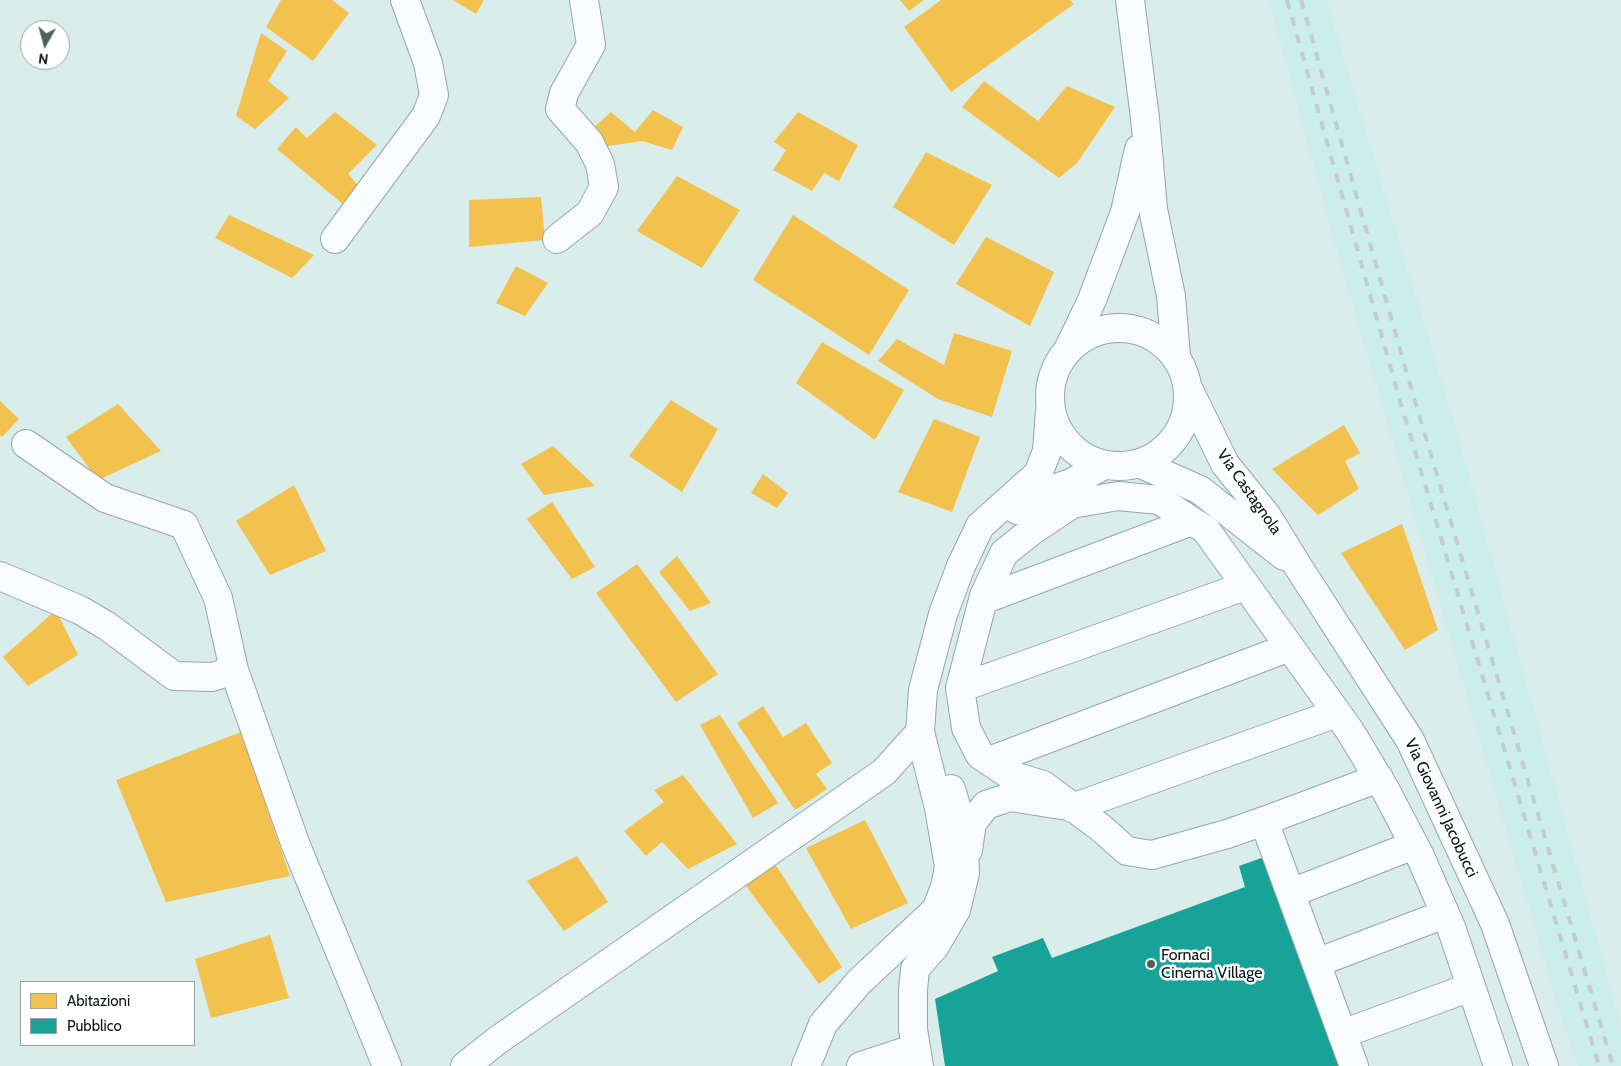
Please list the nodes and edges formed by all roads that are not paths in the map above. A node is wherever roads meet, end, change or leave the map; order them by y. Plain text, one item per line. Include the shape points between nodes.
1 (405, 0) edge
2 (584, 0) edge
3 (1130, 0) edge
4 (1145, 118) junction
5 (335, 239) dead end
6 (557, 239) dead end
7 (1068, 349) junction
8 (1176, 356) junction
9 (1188, 388) junction
10 (1050, 411) junction
11 (26, 444) dead end
12 (1141, 464) junction
13 (1104, 465) junction
14 (1192, 521) junction
15 (961, 566) junction
16 (1298, 568) junction
17 (0, 576) edge
18 (1246, 586) junction
19 (983, 600) junction
20 (1290, 647) junction
21 (234, 670) junction
22 (960, 688) junction
23 (922, 699) junction
24 (1337, 713) junction
25 (920, 732) junction
26 (990, 761) junction
27 (1379, 778) junction
28 (1070, 807) junction
29 (1264, 821) junction
30 (1414, 845) junction
31 (965, 874) junction
32 (1290, 893) junction
33 (1446, 914) junction
34 (1316, 963) junction
35 (1472, 987) junction
36 (1342, 1034) junction
37 (918, 1057) edge
38 (387, 1066) edge
39 (465, 1066) edge
40 (806, 1066) edge
41 (861, 1066) edge
42 (1354, 1066) edge
43 (1498, 1066) edge
44 (1544, 1066) edge

1 - 5 main road via 428,63 434,95 426,116
2 - 6 main road via 591,45 564,93 560,109 590,142 600,164 604,187 590,213
3 - 4 main road
4 - 7 main road via 1125,212 1092,300
4 - 8 main road via 1153,209 1171,296
7 - 8 main road via 1084,336 1104,329 1124,328 1150,335
7 - 10 main road via 1056,367 1049,389
8 - 9 main road
9 - 12 main road via 1183,426 1173,442
9 - 16 main road, Via Castagnola via 1225,464 1267,516
10 - 13 main road via 1057,430 1069,446 1085,458
10 - 15 main road via 1047,451 1038,474 980,526
11 - 21 main road via 105,498 184,525 218,598
12 - 13 main road via 1123,467
12 - 16 main road via 1200,490
13 - 15 main road via 1034,498 1010,515
14 - 18 main road via 1206,530
14 - 19 main road
14 - 19 main road via 1159,500 1118,496 1072,504 1004,553
15 - 23 main road via 943,614
16 - 44 main road, Via Giovanni Jacobucci via 1410,740 1495,924
17 - 21 main road via 80,610 174,676 212,677
18 - 20 main road
18 - 22 main road
19 - 22 main road
20 - 24 main road
20 - 26 main road
21 - 38 main road via 295,843
22 - 26 main road via 966,728 980,755
23 - 25 main road
23 - 31 main road via 963,829
24 - 27 main road
24 - 28 main road
25 - 39 main road via 884,772 506,1034
25 - 40 main road via 940,808 949,867 945,887 936,910 859,982 823,1024
26 - 28 main road via 1010,774 1043,785
27 - 29 main road
27 - 30 main road
28 - 29 main road via 1101,828 1127,852 1152,854
28 - 31 main road via 1010,797 986,805 972,823
29 - 32 main road
30 - 32 main road
30 - 33 main road
31 - 37 main road via 956,910 935,946 915,969 912,990
32 - 34 main road
33 - 34 main road
33 - 35 main road
34 - 36 main road
35 - 36 main road
35 - 43 main road
36 - 42 main road
37 - 41 main road

